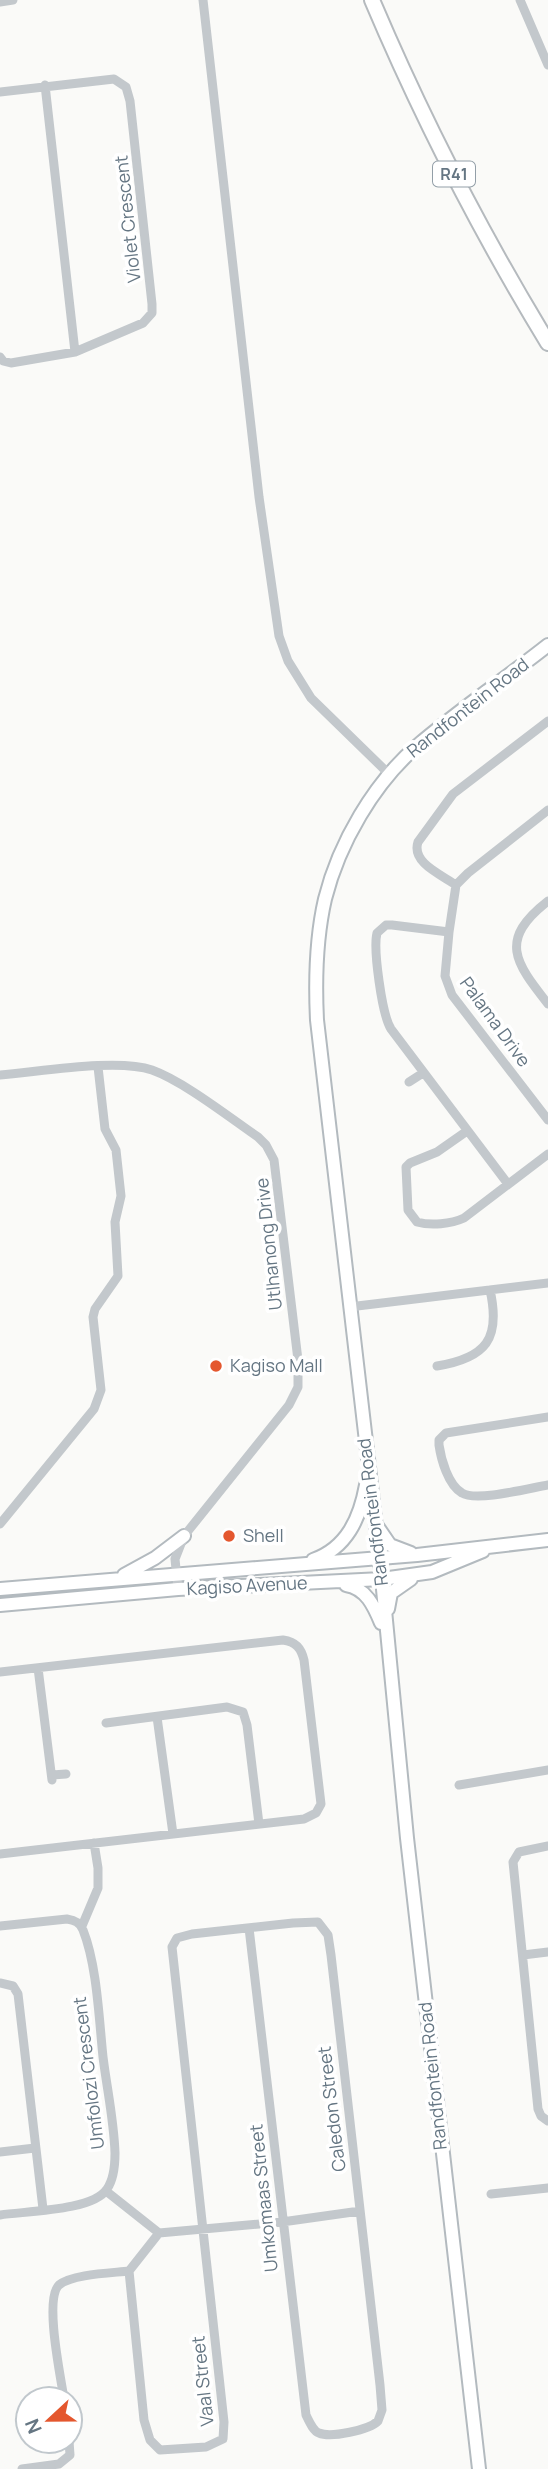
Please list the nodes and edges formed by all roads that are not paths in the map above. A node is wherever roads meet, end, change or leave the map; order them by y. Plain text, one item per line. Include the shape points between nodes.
1 (13, 0) edge
2 (203, 0) edge
3 (372, 0) edge
4 (521, 0) edge
5 (0, 2) edge
6 (548, 65) edge
7 (45, 85) junction
8 (0, 92) edge
9 (548, 343) edge
10 (75, 352) junction
11 (0, 357) edge
12 (548, 645) edge
13 (548, 721) edge
14 (390, 775) junction
15 (548, 810) edge
16 (456, 885) junction
17 (548, 901) edge
18 (449, 932) junction
19 (548, 987) edge
20 (540, 993) junction
21 (548, 1004) edge
22 (98, 1067) junction
23 (423, 1073) junction
24 (0, 1075) edge
25 (409, 1082) dead end
26 (548, 1119) edge
27 (467, 1131) junction
28 (548, 1154) edge
29 (508, 1184) junction
30 (548, 1283) edge
31 (489, 1290) junction
32 (349, 1307) junction
33 (436, 1366) dead end
34 (548, 1417) edge
35 (368, 1469) junction
36 (548, 1485) edge
37 (375, 1523) junction
38 (0, 1524) edge
39 (184, 1536) junction
40 (548, 1540) edge
41 (489, 1548) junction
42 (417, 1555) junction
43 (379, 1558) junction
44 (300, 1564) junction
45 (432, 1572) junction
46 (176, 1574) junction
47 (114, 1579) junction
48 (382, 1579) junction
49 (331, 1582) junction
50 (0, 1589) edge
51 (178, 1590) junction
52 (0, 1605) edge
53 (386, 1630) junction
54 (38, 1668) junction
55 (0, 1672) edge
56 (157, 1717) junction
57 (106, 1723) dead end
58 (548, 1770) edge
59 (66, 1773) dead end
60 (459, 1785) dead end
61 (259, 1824) junction
62 (173, 1834) junction
63 (94, 1843) junction
64 (548, 1846) edge
65 (0, 1854) edge
66 (0, 1926) edge
67 (82, 1926) junction
68 (248, 1928) junction
69 (548, 1952) edge
70 (523, 1955) junction
71 (0, 1983) edge
72 (548, 2121) edge
73 (35, 2148) junction
74 (0, 2152) edge
75 (548, 2188) edge
76 (106, 2191) junction
77 (491, 2194) dead end
78 (43, 2209) junction
79 (360, 2211) junction
80 (0, 2215) edge
81 (282, 2222) junction
82 (202, 2230) junction
83 (159, 2233) junction
84 (129, 2271) junction
85 (62, 2385) edge
86 (345, 2432) joint
87 (68, 2455) edge
88 (22, 2469) edge
89 (478, 2469) edge

1 - 5 street
2 - 14 street via 279,636 311,698
3 - 9 main road, R41 via 418,104
4 - 6 street
7 - 8 street, Violet Crescent
7 - 10 street
7 - 10 street, Violet Crescent via 114,79 122,83 130,101 136,147 152,313 143,323
10 - 11 street, Violet Crescent via 11,363
12 - 14 street, Randfontein Road via 417,747
13 - 16 street via 453,794 418,842 419,859
14 - 32 street, Randfontein Road via 363,812 333,873 318,943 317,1020
15 - 16 street
16 - 18 street, Palama Drive
17 - 20 street via 525,922 517,949 519,964
18 - 23 street via 386,925 376,938 385,1017
18 - 26 street, Palama Drive via 445,976 449,989
19 - 20 street
20 - 21 street
22 - 24 street, Utlhanong Drive
22 - 38 street via 105,1129 116,1150 121,1196 115,1222 118,1276 93,1317 100,1396
22 - 39 street, Utlhanong Drive via 143,1068 173,1080 258,1137 277,1168 298,1387 289,1405
23 - 25 street
23 - 27 street
27 - 29 street
27 - 29 street via 406,1167 410,1215 423,1224 459,1220
28 - 29 street
30 - 31 street
31 - 32 street
31 - 33 street via 495,1312 486,1342 466,1360
32 - 35 street, Randfontein Road
34 - 36 street via 446,1433 439,1440 449,1476 464,1495
35 - 37 street, Randfontein Road
35 - 44 street via 362,1507 349,1532 333,1550
37 - 42 street via 390,1545
37 - 43 street, Randfontein Road
39 - 46 street, Utlhanong Drive via 176,1554
39 - 47 street
40 - 41 street, Kagiso Avenue
41 - 42 street, Kagiso Avenue
41 - 45 street, Kagiso Avenue
42 - 43 street, Kagiso Avenue
43 - 44 street, Kagiso Avenue
43 - 48 street, Randfontein Road
44 - 46 street, Kagiso Avenue
45 - 48 street, Kagiso Avenue
45 - 53 street via 396,1588 389,1601
46 - 47 street, Kagiso Avenue
46 - 51 street, Utlhanong Drive
47 - 50 street, Kagiso Avenue
48 - 49 street, Kagiso Avenue
48 - 53 street, Randfontein Road
49 - 51 street, Kagiso Avenue
49 - 53 street via 362,1591
51 - 52 street, Kagiso Avenue
53 - 89 street, Randfontein Road
54 - 55 street
54 - 59 street via 52,1778
54 - 61 street via 291,1641 304,1660 320,1804 316,1813 304,1819
56 - 57 street
56 - 61 street via 228,1707 243,1713
56 - 62 street
58 - 60 street
61 - 62 street
62 - 63 street
63 - 65 street
63 - 67 street via 97,1888
64 - 70 street via 519,1852 513,1859
66 - 67 street via 67,1919
67 - 76 street, Umfolozi Crescent via 115,2151 113,2178
68 - 79 street, Caledon Street via 318,1922 328,1936
68 - 81 street, Umkomaas Street
68 - 82 street, Caledon Street via 182,1936 174,1941 172,1958
69 - 70 street
70 - 72 street via 538,2109
71 - 73 street via 10,1984 18,1994
73 - 74 street
73 - 78 street
75 - 77 street
76 - 78 street via 89,2203
76 - 83 street
78 - 80 street
79 - 81 street
79 - 86 street, Caledon Street via 382,2410 369,2428
81 - 82 street
81 - 86 street, Umkomaas Street via 306,2415 319,2433
82 - 83 street
82 - 84 street, Vaal Street via 224,2422 223,2439 218,2443 166,2452 150,2440 140,2391
83 - 84 street
84 - 85 street via 81,2277 57,2287 55,2334
87 - 88 street via 53,2465

